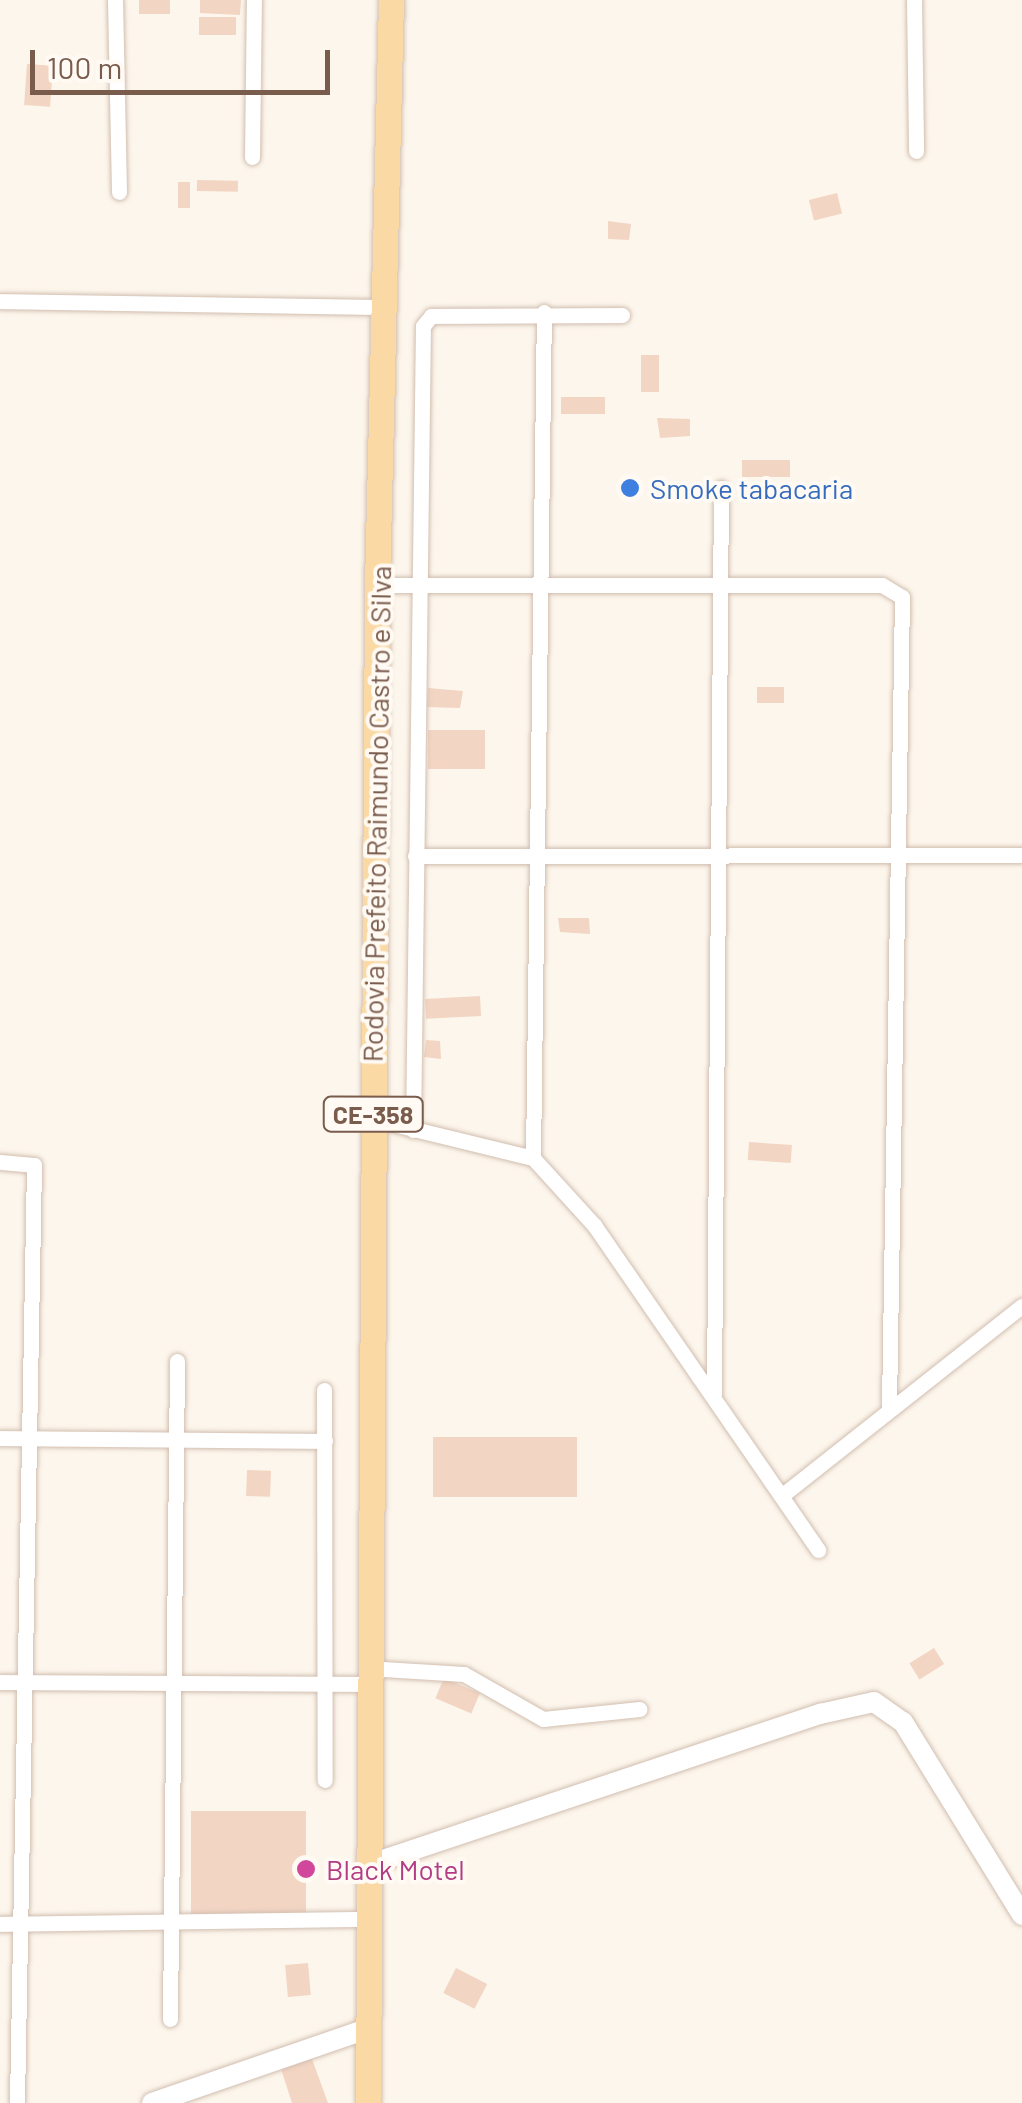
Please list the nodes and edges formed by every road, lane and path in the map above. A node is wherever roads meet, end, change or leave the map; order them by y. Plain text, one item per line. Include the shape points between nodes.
1 (115, 0) edge
2 (254, 0) edge
3 (391, 0) edge
4 (409, 0) edge
5 (914, 0) edge
6 (389, 126) junction
7 (916, 151) dead end
8 (252, 156) dead end
9 (119, 192) dead end
10 (1, 301) edge
11 (386, 307) junction
12 (544, 312) junction
13 (622, 314) dead end
14 (721, 488) dead end
15 (718, 582) junction
16 (376, 585) junction
17 (540, 586) junction
18 (418, 588) junction
19 (899, 855) junction
20 (1022, 855) edge
21 (415, 856) junction
22 (533, 856) junction
23 (715, 856) junction
24 (373, 1119) junction
25 (413, 1130) junction
26 (532, 1158) junction
27 (0, 1162) edge
28 (1022, 1306) edge
29 (177, 1361) dead end
30 (324, 1390) dead end
31 (714, 1394) junction
32 (889, 1408) junction
33 (0, 1438) edge
34 (31, 1438) junction
35 (179, 1440) junction
36 (325, 1441) junction
37 (785, 1493) junction
38 (818, 1550) dead end
39 (367, 1676) junction
40 (0, 1682) edge
41 (26, 1683) junction
42 (176, 1685) junction
43 (323, 1687) junction
44 (638, 1709) dead end
45 (325, 1780) dead end
46 (368, 1865) junction
47 (1022, 1915) edge
48 (365, 1919) junction
49 (0, 1924) edge
50 (23, 1924) junction
51 (171, 1924) junction
52 (170, 2018) dead end
53 (364, 2030) junction
54 (17, 2103) edge
55 (152, 2103) edge
56 (368, 2103) edge

1 - 9 street
2 - 8 street
3 - 6 main road, CE-358
4 - 6 main road, CE-358
5 - 7 street
6 - 11 main road, Rodovia Prefeito Raimundo Castro e Silva / CE-358
10 - 11 street
11 - 16 main road, Rodovia Prefeito Raimundo Castro e Silva / CE-358
12 - 13 street
12 - 17 street
12 - 18 street via 431,316 424,326
14 - 15 street
15 - 17 street
15 - 19 street via 882,585 902,597
15 - 23 street
16 - 18 street
16 - 24 main road, Rodovia Prefeito Raimundo Castro e Silva / CE-358
17 - 18 street
17 - 22 street
18 - 21 street
19 - 20 street
19 - 23 street
19 - 32 street
21 - 22 street
21 - 25 street
22 - 23 street
22 - 26 street
23 - 31 street
24 - 25 street
24 - 39 main road, Rodovia Prefeito Raimundo Castro e Silva / CE-358
25 - 26 street
26 - 31 street via 594,1224
27 - 34 street via 34,1165
28 - 32 street
29 - 35 street
30 - 36 street
31 - 37 street
32 - 37 street
33 - 34 street
34 - 35 street
34 - 41 street
35 - 36 street
35 - 42 street
36 - 43 street
37 - 38 street
39 - 43 street
39 - 44 street via 464,1674 543,1719
39 - 46 main road, Rodovia Prefeito Raimundo Castro e Silva / CE-358
40 - 41 street
41 - 42 street
41 - 50 street
42 - 43 street
42 - 51 street
43 - 45 street
46 - 47 street via 820,1714 874,1702 903,1722
46 - 48 main road, Rodovia Prefeito Raimundo Castro e Silva / CE-358
48 - 51 street
48 - 53 main road, Rodovia Prefeito Raimundo Castro e Silva / CE-358
49 - 50 street
50 - 51 street
50 - 54 street
51 - 52 street
53 - 55 street
53 - 56 main road, Rodovia Prefeito Raimundo Castro e Silva / CE-358

